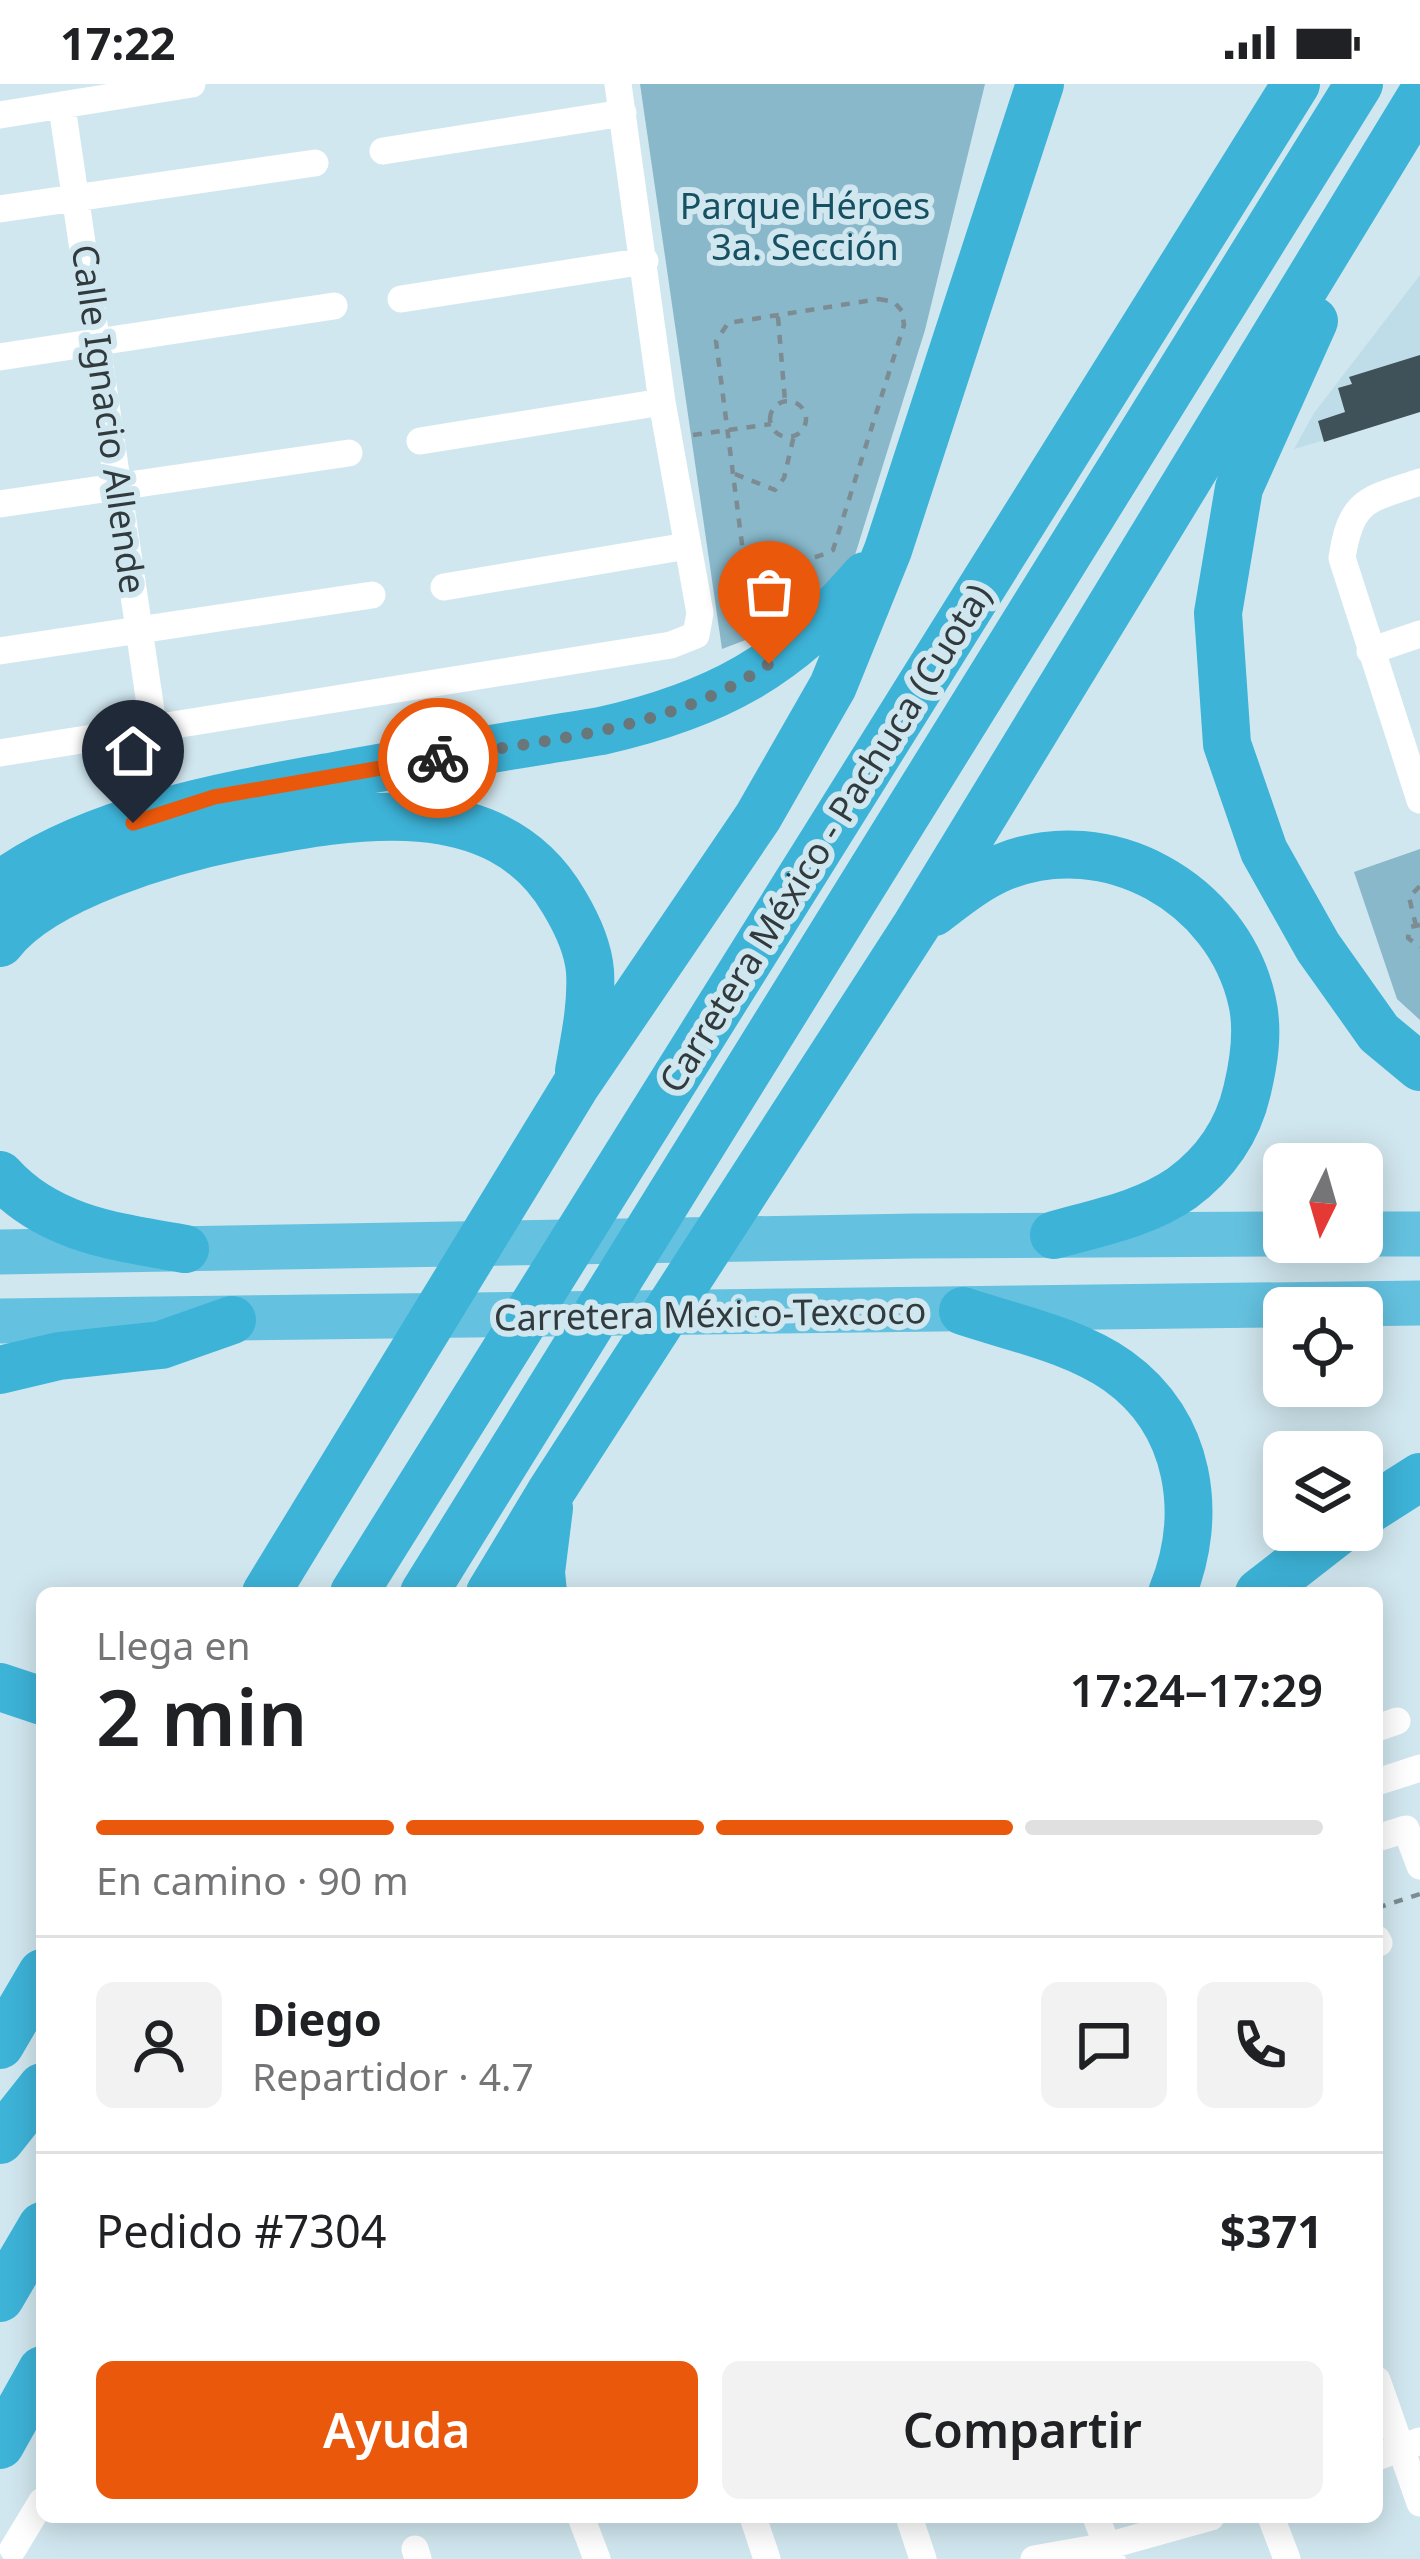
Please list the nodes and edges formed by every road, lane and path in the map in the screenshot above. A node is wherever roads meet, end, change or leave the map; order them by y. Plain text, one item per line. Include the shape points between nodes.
1 (192, 84) edge
2 (618, 84) edge
3 (1036, 84) edge
4 (1296, 84) edge
5 (1359, 84) edge
6 (98, 93) edge
7 (62, 106) junction
8 (623, 113) junction
9 (0, 115) edge
10 (1409, 116) edge
11 (383, 151) dead end
12 (315, 163) dead end
13 (77, 199) junction
14 (0, 209) edge
15 (645, 261) junction
16 (400, 298) dead end
17 (334, 306) dead end
18 (777, 315) junction
19 (99, 343) junction
20 (0, 357) edge
21 (785, 401) junction
22 (662, 402) junction
23 (771, 424) junction
24 (728, 430) junction
25 (794, 435) junction
26 (671, 438) junction
27 (420, 441) dead end
28 (349, 453) dead end
29 (733, 474) junction
30 (1420, 482) edge
31 (119, 485) junction
32 (0, 504) edge
33 (687, 545) junction
34 (888, 550) junction
35 (444, 586) dead end
36 (372, 595) dead end
37 (140, 632) junction
38 (1420, 634) edge
39 (1370, 650) junction
40 (0, 651) edge
41 (154, 731) junction
42 (0, 753) edge
43 (1420, 800) edge
44 (0, 885) edge
45 (1420, 886) edge
46 (916, 926) junction
47 (1418, 926) edge
48 (0, 943) edge
49 (1420, 946) edge
50 (1420, 1067) edge
51 (576, 1085) junction
52 (0, 1175) edge
53 (1263, 1234) edge
54 (1383, 1234) edge
55 (1420, 1234) edge
56 (1054, 1235) junction
57 (185, 1249) junction
58 (0, 1252) edge
59 (1420, 1303) edge
60 (963, 1311) junction
61 (232, 1320) junction
62 (0, 1321) edge
63 (0, 1370) edge
64 (1420, 1477) edge
65 (552, 1490) junction
66 (1383, 1501) edge
67 (1313, 1551) edge
68 (270, 1587) edge
69 (359, 1587) edge
70 (428, 1587) edge
71 (494, 1587) edge
72 (542, 1587) edge
73 (1174, 1587) edge
74 (1267, 1587) edge
75 (0, 1688) edge
76 (36, 1699) edge
77 (1420, 1768) edge
78 (1383, 1780) edge
79 (1383, 1836) edge
80 (1420, 1866) edge
81 (1420, 1894) edge
82 (1383, 1906) edge
83 (36, 1983) edge
84 (0, 2045) edge
85 (36, 2095) edge
86 (0, 2140) edge
87 (36, 2236) edge
88 (0, 2298) edge
89 (36, 2381) edge
90 (1383, 2399) edge
91 (0, 2445) edge
92 (1399, 2448) edge
93 (1420, 2503) edge
94 (36, 2511) edge
95 (583, 2523) edge
96 (755, 2523) edge
97 (911, 2523) edge
98 (1098, 2523) edge
99 (1193, 2523) edge
100 (1273, 2523) edge
101 (13, 2549) dead end
102 (1109, 2552) edge
103 (597, 2559) edge
104 (767, 2559) edge
105 (923, 2559) edge
106 (1034, 2559) edge
107 (1286, 2559) edge

1 - 6 street
2 - 8 street
3 - 34 highway
4 - 69 highway, Carretera México - Pachuca (Cuota)
5 - 70 highway, Carretera México - Pachuca (Cuota)
6 - 7 street
7 - 9 street
7 - 13 street, Calle Ignacio Allende
8 - 11 street
8 - 15 street
10 - 46 highway
10 - 50 highway via 1239,488 1218,613 1227,744 1264,851 1379,1033
12 - 13 street
13 - 14 street
13 - 19 street, Calle Ignacio Allende
15 - 16 street
15 - 22 street
17 - 19 street
18 - 21 path
18 - 24 path via 728,323 716,341
18 - 29 path via 879,299 894,302 904,325 833,550 768,563 743,552
19 - 20 street
19 - 31 street, Calle Ignacio Allende
21 - 23 path
21 - 25 path via 806,417
22 - 26 street
22 - 27 street
23 - 24 path
23 - 25 path
24 - 26 path
24 - 29 path
25 - 29 path via 775,490
26 - 33 street
28 - 31 street
30 - 39 street via 1369,499 1347,522 1342,559
31 - 32 street
31 - 37 street, Calle Ignacio Allende
33 - 35 street
33 - 41 street via 700,614 696,635 671,646
34 - 44 highway via 792,649 704,702 601,731 214,797 72,847
34 - 51 highway via 833,686 758,817
36 - 37 street
37 - 40 street
37 - 41 street, Calle Ignacio Allende
38 - 39 street
39 - 43 street
41 - 42 street
45 - 47 path via 1409,897
46 - 56 highway via 1003,867 1034,857 1103,857 1172,885 1208,915 1244,977 1253,1060 1223,1147 1191,1181 1151,1206
46 - 65 highway
47 - 49 path via 1408,938
48 - 51 highway via 46,905 199,844 353,818 419,816 473,826 515,845 552,881 576,922 590,966
51 - 68 highway
52 - 57 highway via 39,1208 86,1231
53 - 56 highway, Carretera México-Texcoco
54 - 55 highway
56 - 57 highway, Carretera México-Texcoco
57 - 58 highway, Carretera México-Texcoco
59 - 60 highway, Carretera México-Texcoco
60 - 61 highway, Carretera México-Texcoco
60 - 73 highway via 1082,1351 1148,1398 1184,1464 1191,1496
61 - 62 highway, Carretera México-Texcoco
61 - 63 highway via 161,1345
64 - 66 highway
65 - 71 highway
65 - 72 highway
67 - 74 highway
75 - 76 highway
77 - 78 street
79 - 80 street via 1406,1828
81 - 82 path
83 - 84 highway
85 - 86 highway
87 - 88 highway
89 - 91 highway
90 - 92 street
92 - 93 street
94 - 101 street
95 - 103 street
96 - 104 street
97 - 105 street
98 - 102 street
99 - 102 street
100 - 107 street
102 - 106 street

